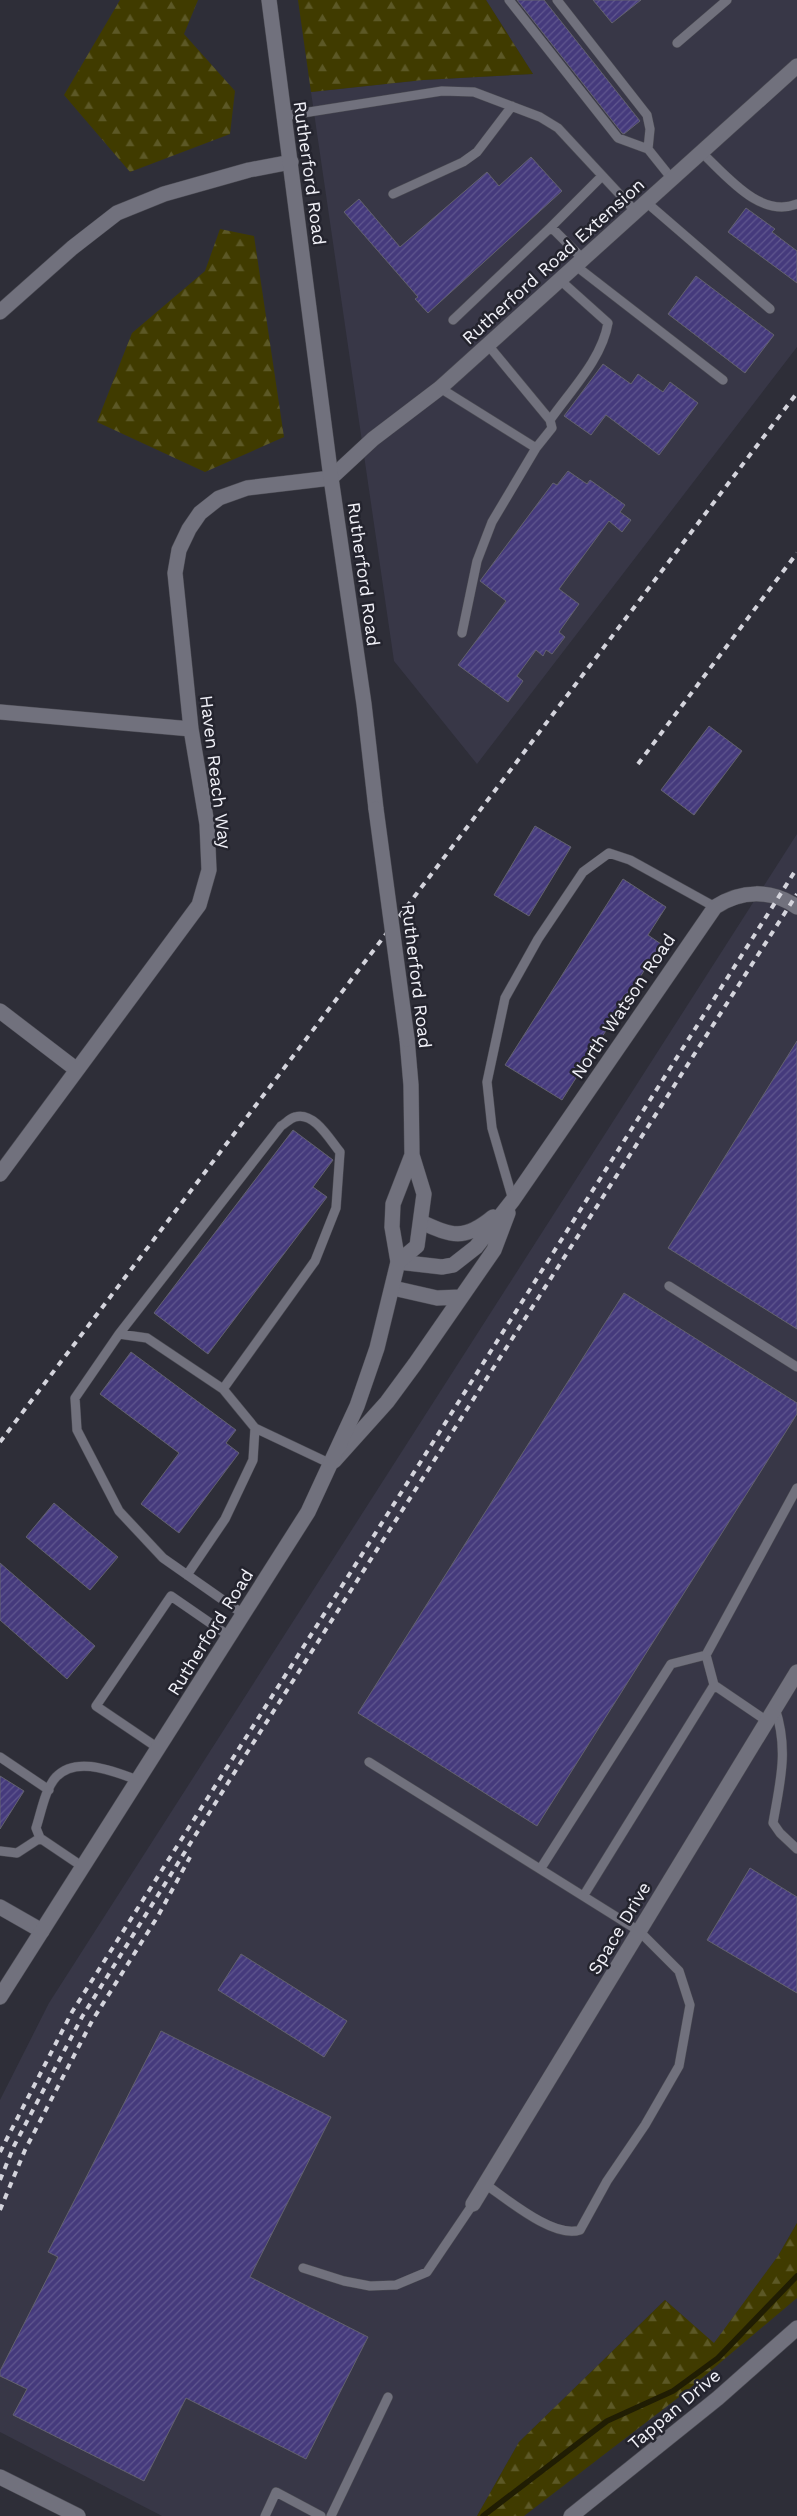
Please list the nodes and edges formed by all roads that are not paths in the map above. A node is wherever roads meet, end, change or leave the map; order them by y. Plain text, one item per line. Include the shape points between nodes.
1 (269, 0) edge
2 (509, 0) edge
3 (557, 0) edge
4 (727, 0) edge
5 (677, 43) dead end
6 (797, 66) edge
7 (512, 106) junction
8 (284, 116) junction
9 (648, 149) junction
10 (701, 152) junction
11 (291, 162) junction
12 (602, 176) junction
13 (672, 179) junction
14 (392, 194) dead end
15 (797, 204) edge
16 (641, 207) junction
17 (551, 227) junction
18 (579, 263) junction
19 (560, 280) junction
20 (770, 309) dead end
21 (0, 312) edge
22 (453, 320) dead end
23 (488, 345) junction
24 (723, 380) dead end
25 (440, 388) junction
26 (550, 420) junction
27 (536, 448) junction
28 (331, 478) junction
29 (462, 633) dead end
30 (0, 712) edge
31 (190, 729) junction
32 (715, 907) junction
33 (797, 907) edge
34 (0, 1011) edge
35 (77, 1070) junction
36 (412, 1155) junction
37 (0, 1174) edge
38 (513, 1200) junction
39 (421, 1222) junction
40 (398, 1262) junction
41 (669, 1286) dead end
42 (393, 1288) junction
43 (461, 1298) junction
44 (120, 1334) junction
45 (797, 1367) edge
46 (223, 1389) junction
47 (255, 1428) junction
48 (331, 1464) junction
49 (797, 1488) edge
50 (187, 1575) junction
51 (243, 1614) junction
52 (229, 1636) junction
53 (706, 1655) junction
54 (797, 1672) edge
55 (714, 1685) junction
56 (775, 1708) junction
57 (767, 1722) junction
58 (158, 1748) junction
59 (0, 1757) edge
60 (369, 1762) dead end
61 (138, 1780) junction
62 (50, 1790) junction
63 (40, 1838) junction
64 (797, 1849) edge
65 (0, 1851) edge
66 (83, 1867) junction
67 (541, 1868) junction
68 (584, 1895) junction
69 (0, 1907) edge
70 (42, 1931) junction
71 (639, 1931) junction
72 (1, 1991) edge
73 (485, 2184) junction
74 (473, 2204) joint
75 (303, 2268) dead end
76 (797, 2328) edge
77 (388, 2397) dead end
78 (0, 2477) edge
79 (78, 2516) edge
80 (264, 2516) edge
81 (321, 2516) edge
82 (331, 2516) edge
83 (571, 2516) edge

1 - 8 street, Rutherford Road
2 - 9 lane via 618,138
3 - 9 lane via 648,115
4 - 5 lane
6 - 10 street, Rutherford Road Extension
7 - 8 lane via 474,92 451,90
7 - 12 lane via 558,128
7 - 14 lane via 477,152 463,162
8 - 11 street, Rutherford Road
9 - 13 lane
10 - 13 street, Rutherford Road Extension
10 - 15 lane via 757,200 772,207 787,208
11 - 21 street via 249,170 164,194 118,213 72,248
11 - 28 street, Rutherford Road
12 - 16 lane
12 - 17 lane
13 - 16 street, Rutherford Road Extension
16 - 18 street, Rutherford Road Extension
16 - 20 lane
17 - 18 lane
17 - 22 lane
18 - 19 street, Rutherford Road Extension
18 - 24 lane
19 - 23 street, Rutherford Road Extension
19 - 26 lane via 608,323 605,338 591,364
23 - 25 street, Rutherford Road Extension
23 - 26 lane
25 - 27 lane
25 - 28 street, Rutherford Road Extension via 372,439
26 - 27 lane via 552,428
27 - 29 lane via 492,522 477,561
28 - 31 street, Haven Reach Way via 247,488 219,498 200,513 189,529 179,550 175,573
28 - 36 street, Rutherford Road, bridge via 406,1039 411,1085
30 - 31 street
31 - 35 street, Haven Reach Way via 207,824 209,870 199,905
32 - 33 street, North Watson Road via 746,893 766,894
32 - 38 street, North Watson Road
32 - 38 lane via 630,860 609,853 583,872 538,939 504,998 487,1082 492,1128
34 - 35 street
35 - 37 street, Haven Reach Way
36 - 39 street, Rutherford Road via 424,1194
36 - 40 street, Rutherford Road via 393,1204 392,1226
38 - 39 street, North Watson Road via 468,1234 451,1235
38 - 40 street, North Watson Road via 476,1247 452,1265 442,1267
38 - 43 street, North Watson Road via 494,1250
39 - 40 street, Rutherford Road via 417,1246
40 - 42 street, Rutherford Road
41 - 45 lane
42 - 43 street via 437,1298
42 - 48 street, Rutherford Road via 377,1348
43 - 48 street, North Watson Road via 387,1402
44 - 46 lane via 146,1338
44 - 46 lane via 281,1126 294,1117 307,1117 321,1128 340,1152 336,1208 315,1262
44 - 50 lane via 75,1398 77,1430 119,1511 163,1558
46 - 47 lane
47 - 48 lane
47 - 50 lane via 253,1460 225,1519
48 - 51 street, Rutherford Road via 308,1512
49 - 53 lane
50 - 51 lane
51 - 52 street, Rutherford Road
52 - 58 street, Rutherford Road
52 - 58 lane via 170,1596 96,1706
53 - 55 lane
53 - 67 lane via 671,1664
54 - 56 street, Space Drive
55 - 57 lane
55 - 68 lane
56 - 57 street, Space Drive
56 - 64 lane via 782,1728 782,1777 772,1823
57 - 71 street, Space Drive
58 - 61 street, Rutherford Road
59 - 62 lane
60 - 67 lane
61 - 62 lane via 96,1767 74,1767 56,1777
61 - 66 street, Rutherford Road
62 - 63 lane via 36,1828
63 - 65 lane via 17,1853
63 - 66 lane
66 - 70 street, Rutherford Road
67 - 68 lane
68 - 71 lane
69 - 70 street
70 - 72 street, Rutherford Road
71 - 73 street, Space Drive
71 - 73 lane via 679,1971 690,2005 679,2066 645,2125 607,2181 580,2230 571,2233 549,2226
73 - 74 street, Space Drive
74 - 75 lane via 427,2272 396,2285 370,2286
76 - 83 street, Tappan Drive via 718,2398
77 - 82 lane
78 - 79 street
80 - 81 lane via 276,2492

